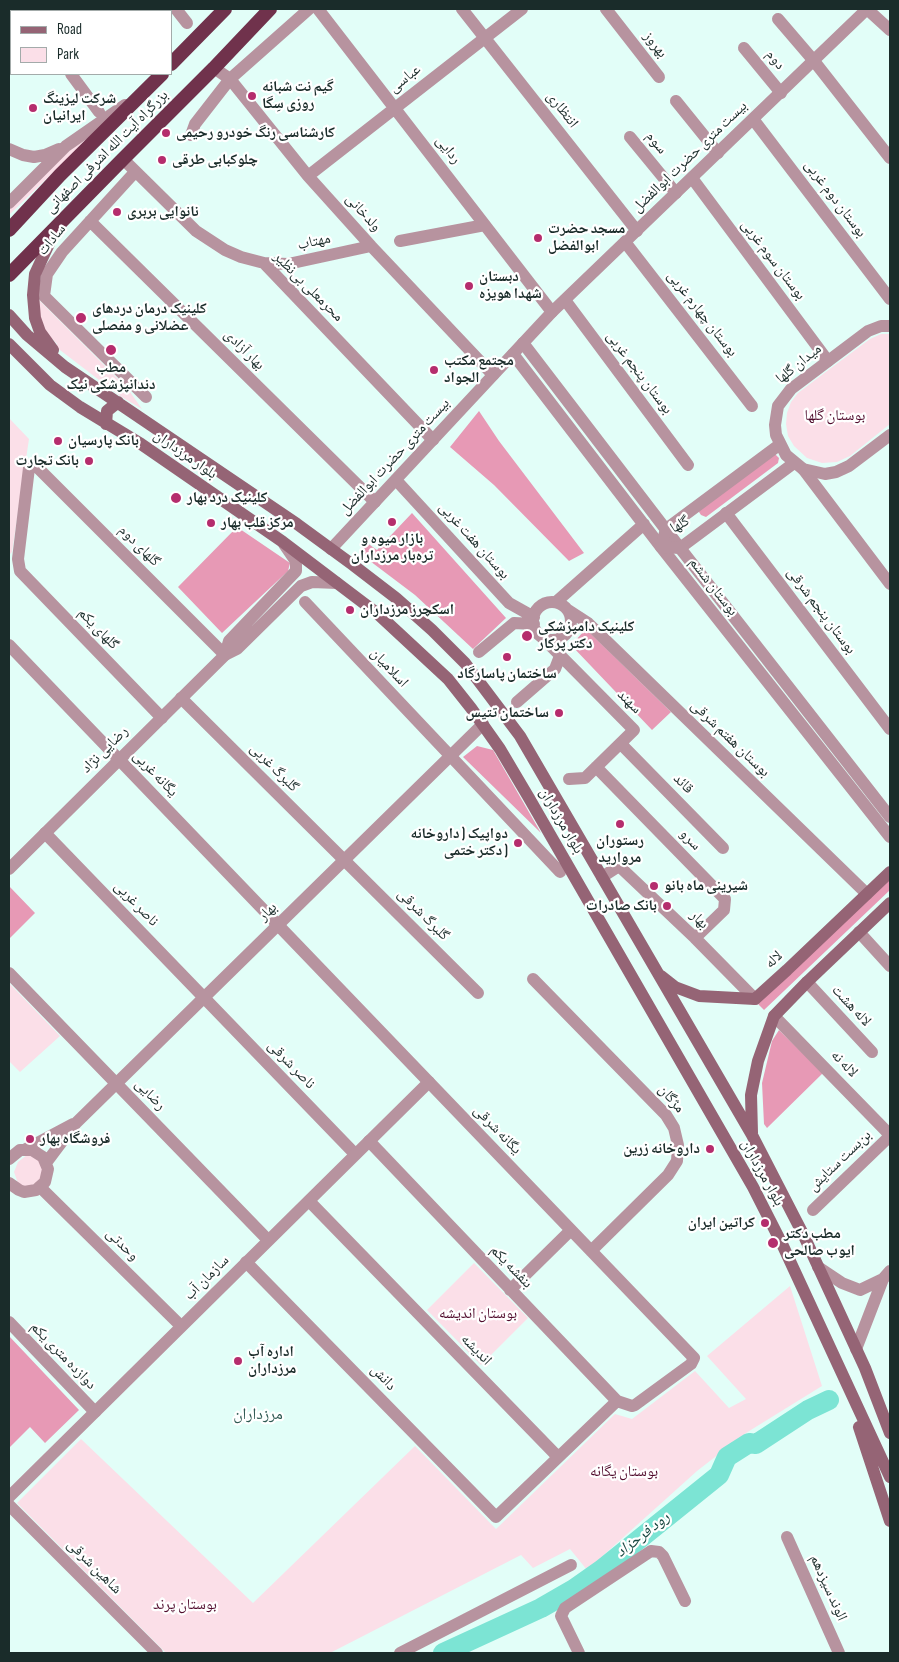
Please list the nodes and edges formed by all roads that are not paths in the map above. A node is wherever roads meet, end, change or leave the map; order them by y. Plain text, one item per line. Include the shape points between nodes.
1 (176, 9) edge
2 (226, 9) edge
3 (270, 9) edge
4 (309, 9) edge
5 (318, 9) edge
6 (462, 9) edge
7 (522, 9) edge
8 (606, 9) edge
9 (867, 9) edge
10 (778, 19) dead end
11 (188, 23) dead end
12 (890, 30) edge
13 (485, 38) junction
14 (744, 48) dead end
15 (814, 61) junction
16 (172, 63) edge
17 (214, 68) junction
18 (72, 75) edge
19 (161, 75) edge
20 (659, 78) dead end
21 (230, 79) junction
22 (144, 92) junction
23 (781, 93) junction
24 (676, 101) dead end
25 (395, 108) junction
26 (98, 112) dead end
27 (753, 119) junction
28 (191, 135) dead end
29 (630, 137) dead end
30 (66, 146) junction
31 (9, 149) edge
32 (718, 153) junction
33 (890, 158) edge
34 (123, 159) junction
35 (136, 172) junction
36 (308, 176) junction
37 (692, 178) junction
38 (676, 193) junction
39 (9, 203) edge
40 (90, 221) junction
41 (485, 225) junction
42 (57, 226) junction
43 (9, 230) edge
44 (637, 231) junction
45 (400, 241) dead end
46 (625, 242) junction
47 (371, 246) junction
48 (264, 263) junction
49 (9, 275) edge
50 (890, 299) edge
51 (564, 300) junction
52 (552, 312) junction
53 (9, 315) edge
54 (890, 326) edge
55 (524, 343) junction
56 (9, 344) edge
57 (9, 351) edge
58 (513, 354) junction
59 (828, 361) junction
60 (65, 367) junction
61 (31, 368) junction
62 (493, 375) junction
63 (146, 397) dead end
64 (118, 402) junction
65 (752, 406) dead end
66 (106, 424) junction
67 (889, 438) edge
68 (433, 440) junction
69 (780, 445) junction
70 (688, 465) dead end
71 (799, 466) junction
72 (396, 480) junction
73 (375, 502) junction
74 (726, 513) junction
75 (644, 524) junction
76 (666, 529) junction
77 (283, 542) junction
78 (661, 547) junction
79 (680, 548) junction
80 (332, 549) junction
81 (18, 559) junction
82 (9, 569) edge
83 (337, 583) junction
84 (890, 584) edge
85 (305, 602) dead end
86 (556, 602) junction
87 (568, 610) junction
88 (534, 620) junction
89 (541, 636) junction
90 (9, 645) edge
91 (479, 652) dead end
92 (225, 655) junction
93 (560, 656) junction
94 (181, 698) junction
95 (517, 702) dead end
96 (162, 718) junction
97 (483, 724) junction
98 (890, 729) edge
99 (620, 744) junction
100 (450, 756) junction
101 (119, 760) junction
102 (596, 767) junction
103 (569, 779) dead end
104 (890, 817) edge
105 (45, 833) junction
106 (890, 837) edge
107 (723, 848) dead end
108 (344, 860) junction
109 (9, 868) edge
110 (560, 872) dead end
111 (890, 872) edge
112 (602, 877) junction
113 (867, 894) junction
114 (890, 903) edge
115 (278, 925) junction
116 (859, 932) junction
117 (695, 938) junction
118 (890, 966) edge
119 (9, 973) edge
120 (656, 973) junction
121 (533, 979) dead end
122 (807, 982) junction
123 (478, 993) dead end
124 (204, 997) junction
125 (754, 999) junction
126 (774, 1016) junction
127 (872, 1052) dead end
128 (429, 1082) junction
129 (116, 1083) junction
130 (76, 1123) junction
131 (752, 1135) junction
132 (890, 1135) edge
133 (369, 1141) junction
134 (26, 1149) junction
135 (356, 1154) junction
136 (9, 1157) edge
137 (46, 1163) junction
138 (40, 1187) junction
139 (12, 1190) edge
140 (309, 1201) junction
141 (813, 1210) dead end
142 (571, 1230) junction
143 (268, 1240) junction
144 (591, 1251) junction
145 (246, 1262) junction
146 (818, 1267) junction
147 (887, 1275) edge
148 (510, 1290) junction
149 (9, 1322) edge
150 (181, 1326) junction
151 (856, 1349) junction
152 (865, 1368) junction
153 (843, 1377) junction
154 (616, 1401) junction
155 (94, 1412) junction
156 (890, 1412) edge
157 (890, 1433) edge
158 (558, 1457) junction
159 (890, 1477) edge
160 (9, 1497) edge
161 (890, 1522) edge
162 (787, 1537) dead end
163 (571, 1565) dead end
164 (685, 1601) dead end
165 (157, 1653) edge
166 (400, 1653) edge
167 (579, 1653) edge
168 (839, 1653) edge

1 - 11 street
2 - 16 highway
3 - 17 highway, بزرگراه آیت الله اشرفی اصفهانی
4 - 21 street
5 - 25 street, ردایی
6 - 13 street, انتظاری
7 - 13 street, عباسی
8 - 20 street, بهروز
9 - 12 street
9 - 15 street, بیست متری حضرت ابوالفضل
10 - 15 street
13 - 25 street, عباسی
13 - 44 street, انتظاری
14 - 23 street, دوم
15 - 23 street, بیست متری حضرت ابوالفضل
15 - 33 street
17 - 21 street, ولدخانی
17 - 34 highway, بزرگراه آیت الله اشرفی اصفهانی
18 - 26 street
19 - 22 highway, بزرگراه آیت الله اشرفی اصفهانی
21 - 28 street
21 - 36 street, ولدخانی
22 - 30 street
22 - 43 highway, بزرگراه آیت الله اشرفی اصفهانی
23 - 27 street, بیست متری حضرت ابوالفضل
24 - 32 street
25 - 36 street, عباسی
25 - 41 street, ردایی
27 - 32 street, بیست متری حضرت ابوالفضل
27 - 50 street, بوستان دوم غربی
29 - 38 street, سوم
30 - 31 street via 45,156 34,157
30 - 39 street
32 - 37 street, بیست متری حضرت ابوالفضل
34 - 35 street, محرمعلی بی‌نظیر
34 - 42 highway, بزرگراه آیت الله اشرفی اصفهانی
35 - 40 street, سادات
35 - 48 street, محرمعلی بی‌نظیر via 196,232 241,257
36 - 47 street, ولدخانی
37 - 38 street, بیست متری حضرت ابوالفضل
37 - 59 street, بوستان سوم غربی
38 - 44 street, بیست متری حضرت ابوالفضل
40 - 63 street, سادات via 47,274 44,296
40 - 73 street, بهار آزادی
41 - 45 street
41 - 52 street, ردایی
42 - 49 highway, بزرگراه آیت الله اشرفی اصفهانی
42 - 60 main road via 35,274 33,295 40,332
44 - 46 street, بیست متری حضرت ابوالفضل
46 - 51 street, بیست متری حضرت ابوالفضل
46 - 65 street, بوستان چهارم غربی
47 - 48 street, مهتاب via 300,262
47 - 62 street, ولدخانی
48 - 68 street, محرمعلی بی‌نظیر
51 - 52 street, بیست متری حضرت ابوالفضل
51 - 70 street, بوستان پنجم غربی
52 - 55 street, بیست متری حضرت ابوالفضل
53 - 60 main road, بلوار مرزداران
54 - 59 street, میدان گلها via 868,331
55 - 58 street, بیست متری حضرت ابوالفضل
55 - 76 street, بوستان ششم
56 - 61 main road, بلوار مرزداران
57 - 61 main road
58 - 62 street, بیست متری حضرت ابوالفضل
58 - 75 street, بوستان ششم
59 - 69 street, میدان گلها via 790,389 778,406 775,425
60 - 64 main road, بلوار مرزداران
61 - 66 main road, بلوار مرزداران
62 - 68 street, بیست متری حضرت ابوالفضل
64 - 66 main road via 107,411
64 - 80 main road, بلوار مرزداران
66 - 77 main road, بلوار مرزداران via 141,444
67 - 71 street via 836,472 825,474
68 - 72 street, بیست متری حضرت ابوالفضل
69 - 71 street, میدان گلها
69 - 76 street, گلها
71 - 74 street, گلها
71 - 84 street, میدان گلها
72 - 73 street, بیست متری حضرت ابوالفضل
72 - 88 street, بوستان هفت غربی via 509,603
73 - 80 street, بیست متری حضرت ابوالفضل
74 - 79 street, گلها
74 - 98 street, بوستان پنجم شرقی
75 - 78 street, بوستان ششم
75 - 86 street
76 - 78 street, گلها
76 - 79 street, بوستان ششم
77 - 83 main road, بلوار مرزداران
77 - 92 street, رضایی نژاد via 295,560 296,571 229,641
78 - 79 street, گلها
78 - 106 street, بوستان ششم
79 - 104 street, بوستان ششم
80 - 112 main road, بلوار مرزداران via 396,598 465,663 520,736
81 - 82 street
81 - 92 street, گلهای دوم via 29,468 37,467
81 - 96 street, گلهای یکم via 23,576
83 - 92 street, رضایی نژاد via 312,582 301,586 237,648
83 - 97 main road, بلوار مرزداران via 415,647 448,679
85 - 100 street, اسلامیان
86 - 87 street
86 - 88 street via 544,603 536,611
87 - 89 street via 572,623 566,634 554,640
87 - 113 street, بوستان هفتم شرقی via 588,623
88 - 89 street
88 - 91 street via 514,623
89 - 93 street, سهند
90 - 101 street, یگانه غربی
92 - 94 street, رضایی نژاد
93 - 95 street via 555,669
93 - 99 street, سهند via 634,730
94 - 96 street, رضایی نژاد
94 - 108 street, گلبرگ غربی
96 - 101 street, رضایی نژاد
97 - 100 street, بهار
97 - 153 main road, بلوار مرزداران via 753,1186
99 - 102 street, سهند
99 - 107 street, قائد
100 - 108 street, بهار
100 - 110 street, اسلامیان
101 - 105 street, رضایی نژاد
101 - 115 street, یگانه غربی
102 - 103 street, سهند via 585,778
102 - 117 street, سرو via 724,899 724,910
105 - 109 street, رضایی نژاد
105 - 124 street, ناصر غربی
108 - 115 street, بهار
108 - 123 street, گلبرگ شرقی
111 - 113 main road, لاله
112 - 117 street, بهار via 619,866
112 - 120 main road, بلوار مرزداران
113 - 125 main road, لاله
114 - 116 main road
115 - 124 street, بهار
115 - 128 street, یگانه شرقی
116 - 118 street
116 - 122 main road
117 - 125 street, بهار
119 - 129 street, رضایی
120 - 125 main road via 675,987 699,996
120 - 131 main road, بلوار مرزداران
121 - 144 street, مژگان via 666,1115 674,1128 678,1145 677,1161 668,1175
122 - 126 main road
122 - 127 street, لاله هشت
124 - 129 street, بهار
124 - 135 street, ناصر شرقی
126 - 131 main road via 758,1060 751,1095
126 - 132 street, لاله نه
128 - 133 street, سازمان آب
128 - 142 street, یگانه شرقی
129 - 130 street, بهار
129 - 143 street, رضایی
130 - 134 street
130 - 137 street
131 - 146 main road, بلوار مرزداران
132 - 141 street, بن‌بست ستایش
133 - 135 street, سازمان آب
133 - 148 street, بنفشه یکم
134 - 136 street
134 - 137 street via 38,1153
135 - 140 street, سازمان آب
137 - 138 street via 47,1176
138 - 139 street via 30,1192
138 - 150 street, وحدتی
140 - 143 street, سازمان آب
140 - 158 street, اندیشه
142 - 144 street, یگانه شرقی
142 - 148 street
143 - 145 street, سازمان آب
144 - 154 street, یگانه شرقی via 694,1358 691,1364 635,1406
145 - 150 street, سازمان آب
145 - 158 street, دانش via 496,1517
146 - 147 street via 842,1283 860,1290
146 - 151 main road, بلوار مرزداران
147 - 151 street
148 - 154 street, بنفشه یکم
149 - 155 street, دوازده متری یکم
150 - 155 street, سازمان آب
151 - 152 main road, بلوار مرزداران
152 - 156 main road
152 - 157 main road, بلوار مرزداران
153 - 159 main road, بلوار مرزداران
153 - 161 main road
154 - 158 street
155 - 160 street, سازمان آب
160 - 165 street, شاهین شرقی
162 - 168 street, الوند سیزدهم
163 - 166 street
164 - 167 street via 663,1556 651,1551 562,1612 562,1620

